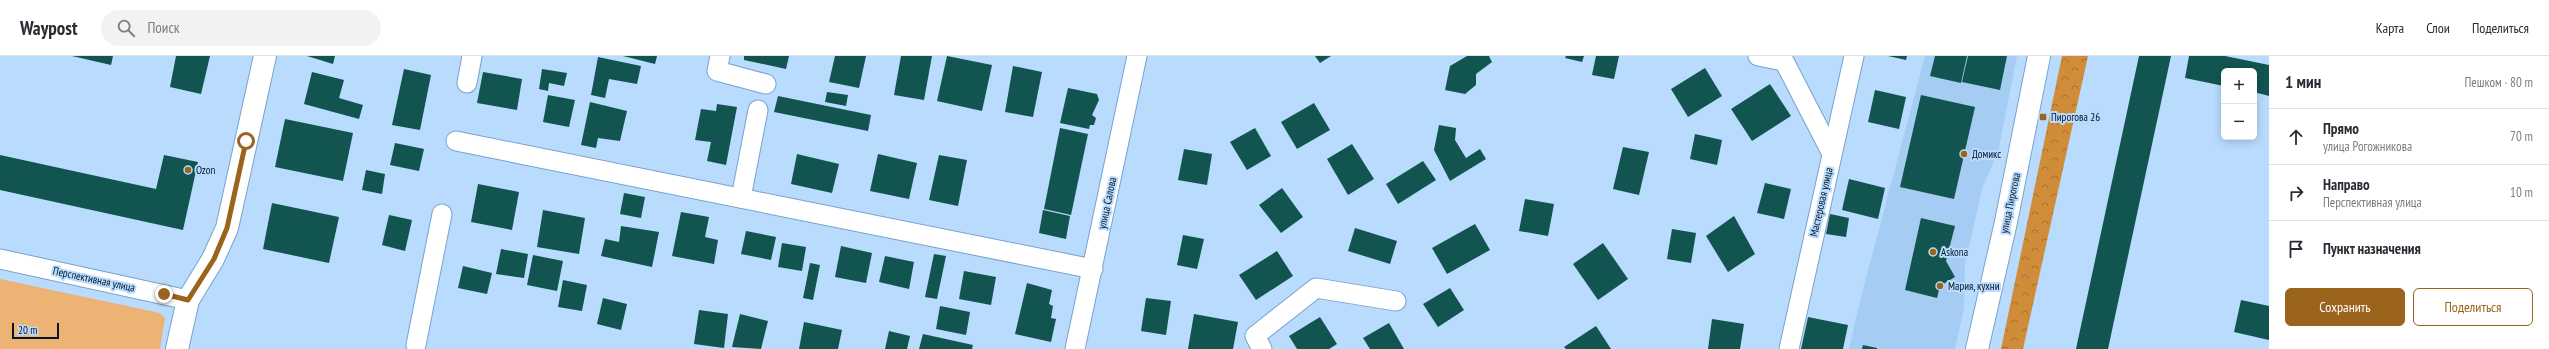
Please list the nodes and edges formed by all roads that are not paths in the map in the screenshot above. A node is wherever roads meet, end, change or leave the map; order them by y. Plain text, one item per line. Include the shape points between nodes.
1 (265, 56) edge
2 (472, 56) edge
3 (720, 56) edge
4 (1137, 56) edge
5 (1758, 56) edge
6 (1854, 56) edge
7 (2039, 56) edge
8 (467, 83) dead end
9 (766, 84) dead end
10 (758, 110) dead end
11 (456, 141) dead end
12 (1832, 154) junction
13 (741, 198) junction
14 (442, 214) dead end
15 (0, 259) edge
16 (1093, 269) junction
17 (188, 300) junction
18 (1396, 301) dead end
19 (416, 345) dead end
20 (177, 349) edge
21 (1075, 349) edge
22 (1262, 349) edge
23 (1789, 349) edge
24 (1977, 349) edge

1 - 17 street via 227,228 214,259
2 - 8 street
3 - 9 street via 717,71
4 - 16 street, улица Салова
5 - 12 street via 1784,61
6 - 12 street, Мастеровая улица
7 - 24 street, улица Пирогова via 2006,222
10 - 13 street
11 - 13 street
12 - 23 street, Мастеровая улица
13 - 16 street
14 - 19 street
15 - 17 street, Перспективная улица
16 - 21 street, улица Салова
17 - 20 street
18 - 22 street via 1316,288 1255,336

